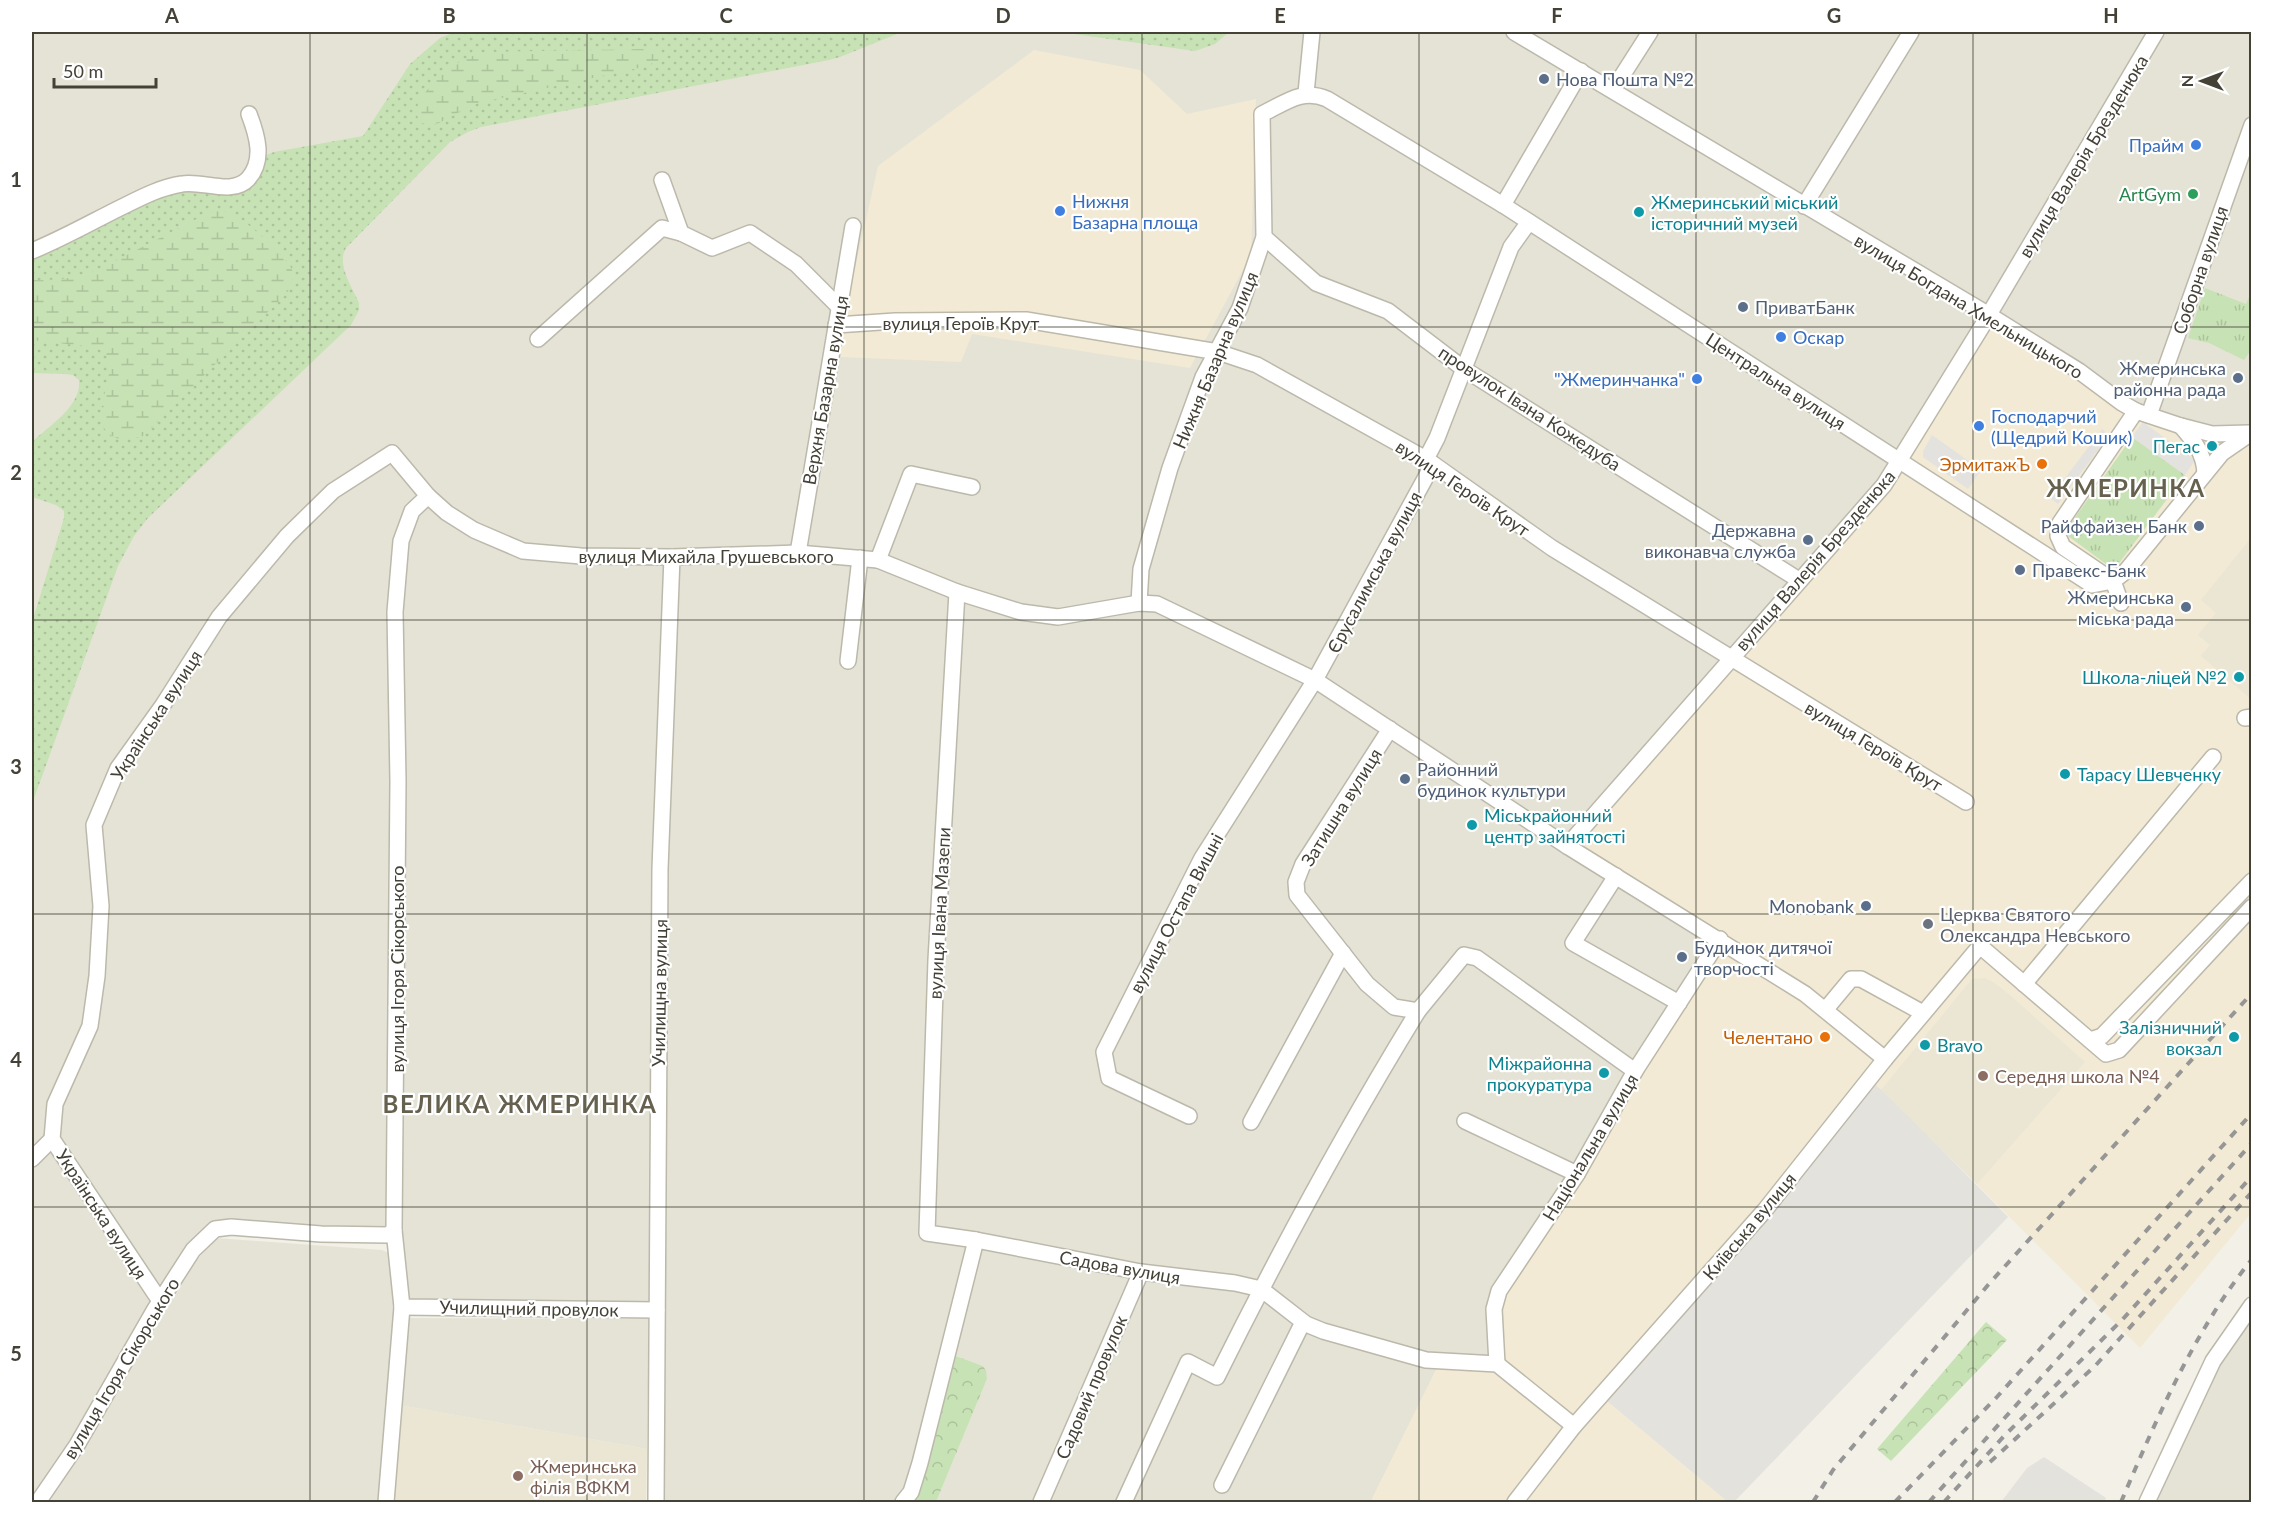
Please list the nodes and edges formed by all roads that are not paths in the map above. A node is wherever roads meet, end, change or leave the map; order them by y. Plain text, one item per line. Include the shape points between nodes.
1 (1312, 32) edge
2 (1514, 32) edge
3 (1650, 32) edge
4 (1911, 32) edge
5 (2157, 32) edge
6 (1581, 71) junction
7 (1613, 90) junction
8 (1306, 93) junction
9 (249, 114) dead end
10 (2252, 125) edge
11 (2246, 156) edge
12 (662, 180) dead end
13 (1503, 205) junction
14 (1804, 206) junction
15 (1529, 222) junction
16 (853, 226) dead end
17 (681, 233) junction
18 (1264, 237) junction
19 (32, 251) edge
20 (839, 307) junction
21 (1989, 315) junction
22 (836, 325) junction
23 (538, 339) dead end
24 (1218, 352) junction
25 (1464, 369) junction
26 (2143, 413) junction
27 (2181, 426) junction
28 (2251, 433) edge
29 (392, 453) joint
30 (1900, 460) junction
31 (1429, 462) junction
32 (2205, 473) junction
33 (972, 488) dead end
34 (428, 496) junction
35 (798, 553) junction
36 (672, 556) junction
37 (860, 558) junction
38 (878, 560) junction
39 (1799, 580) junction
40 (2113, 581) junction
41 (957, 592) junction
42 (1139, 603) junction
43 (2121, 603) dead end
44 (1731, 658) junction
45 (848, 661) dead end
46 (1315, 681) junction
47 (1390, 729) junction
48 (2213, 757) dead end
49 (1966, 802) dead end
50 (1567, 846) junction
51 (1616, 876) junction
52 (2252, 881) edge
53 (2252, 907) edge
54 (1720, 939) junction
55 (1343, 953) junction
56 (2024, 984) junction
57 (1679, 1003) junction
58 (1826, 1009) junction
59 (1418, 1011) junction
60 (1923, 1013) junction
61 (2090, 1040) junction
62 (1885, 1059) junction
63 (1635, 1071) junction
64 (1189, 1116) dead end
65 (1465, 1121) dead end
66 (1251, 1122) dead end
67 (52, 1139) junction
68 (32, 1159) edge
69 (1577, 1174) junction
70 (394, 1230) junction
71 (927, 1233) joint
72 (976, 1240) junction
73 (1141, 1272) junction
74 (1261, 1289) junction
75 (160, 1301) junction
76 (2252, 1305) edge
77 (402, 1306) junction
78 (657, 1310) junction
79 (1303, 1322) junction
80 (1497, 1364) junction
81 (1574, 1426) junction
82 (1222, 1485) dead end
83 (38, 1503) edge
84 (386, 1503) edge
85 (656, 1503) edge
86 (903, 1503) edge
87 (1041, 1503) edge
88 (1124, 1503) edge
89 (1515, 1503) edge
90 (2147, 1503) edge

1 - 8 street
2 - 6 street, вулиця Богдана Хмельницького
3 - 7 street
4 - 14 street
5 - 21 street, вулиця Валерія Брезденюка
6 - 7 street, вулиця Богдана Хмельницького
6 - 13 street
7 - 14 street, вулиця Богдана Хмельницького
8 - 13 street, Центральна вулиця via 1327,99
8 - 18 street, Нижня Базарна вулиця via 1262,114
9 - 19 street via 259,147 258,158 249,178 241,184 182,184 155,191
10 - 11 street, Соборна вулиця
11 - 26 street, Соборна вулиця
12 - 17 street
13 - 15 street, Центральна вулиця
14 - 21 street, вулиця Богдана Хмельницького
15 - 25 street, Єрусалимська вулиця via 1511,247
15 - 30 street, Центральна вулиця
16 - 20 street, Верхня Базарна вулиця
17 - 20 street via 712,248 750,233 796,264
17 - 23 street via 662,228
18 - 24 street, Нижня Базарна вулиця via 1240,308
18 - 25 street, провулок Івана Кожедуба via 1316,284 1388,311
20 - 22 street, Верхня Базарна вулиця
21 - 26 street, вулиця Богдана Хмельницького via 2079,371 2122,404
21 - 30 street, вулиця Валерія Брезденюка
22 - 24 street, вулиця Героїв Крут via 1026,320
22 - 35 street, Верхня Базарна вулиця
24 - 31 street, вулиця Героїв Крут via 1257,365
24 - 42 street, Нижня Базарна вулиця via 1203,378 1170,468 1142,568
25 - 31 street, Єрусалимська вулиця
25 - 39 street, провулок Івана Кожедуба
26 - 27 street, вулиця Богдана Хмельницького
26 - 40 street, Соборна вулиця via 2060,523 2058,536 2063,547
27 - 28 street, вулиця Богдана Хмельницького via 2212,434
27 - 32 street via 2196,443
28 - 32 street via 2222,453
29 - 34 street, вулиця Михайла Грушевського
29 - 67 street, Українська вулиця via 333,491 287,536 219,617 164,705 118,768 94,825 101,906 90,1026 56,1104
30 - 39 street, вулиця Валерія Брезденюка via 1884,485
30 - 40 street, Центральна вулиця via 2092,585
31 - 44 street, вулиця Героїв Крут via 1552,548
31 - 46 street, Єрусалимська вулиця
32 - 40 street via 2126,571
33 - 38 street via 911,474
34 - 36 street, вулиця Михайла Грушевського via 474,530 523,551 581,556
34 - 70 street, вулиця Ігоря Сікорського via 412,511 401,541 395,612 398,815
35 - 36 street, вулиця Михайла Грушевського
35 - 37 street, вулиця Михайла Грушевського
36 - 78 street, Училищна вулиця via 660,880
37 - 38 street, вулиця Михайла Грушевського
37 - 45 street
38 - 41 street, вулиця Михайла Грушевського
39 - 44 street, вулиця Валерія Брезденюка
40 - 43 street
41 - 42 street, вулиця Михайла Грушевського via 1021,612 1058,617
41 - 71 street, вулиця Івана Мазепи via 936,960
42 - 46 street, вулиця Михайла Грушевського via 1156,604
44 - 49 street, вулиця Героїв Крут
44 - 50 street, вулиця Валерія Брезденюка
46 - 47 street, вулиця Михайла Грушевського
46 - 64 street, вулиця Остапа Вишні via 1202,858 1104,1052 1109,1078
47 - 50 street, вулиця Михайла Грушевського
47 - 55 street, Затишна вулиця via 1303,864 1296,882 1298,895
48 - 56 street
50 - 51 street, вулиця Михайла Грушевського
51 - 54 street, вулиця Михайла Грушевського
51 - 57 street via 1573,943
52 - 61 street via 2102,1036
53 - 61 street via 2119,1050 2106,1054
54 - 57 street, Національна вулиця
54 - 58 street, вулиця Михайла Грушевського
55 - 59 street, Затишна вулиця via 1367,984 1394,1007
55 - 66 street
56 - 60 street, Київська вулиця via 1980,946
56 - 61 street
57 - 63 street, Національна вулиця
58 - 60 street via 1851,979 1861,979
58 - 62 street, вулиця Михайла Грушевського
59 - 63 street via 1464,955 1477,958
59 - 74 street via 1362,1102
60 - 62 street, Київська вулиця
62 - 81 street, Київська вулиця via 1765,1210
63 - 69 street, Національна вулиця
65 - 69 street
67 - 68 street
67 - 75 street, Українська вулиця
69 - 80 street, Національна вулиця via 1495,1299
70 - 75 street, вулиця Ігоря Сікорського via 388,1235 215,1229 193,1250
70 - 77 street
71 - 72 street, Садова вулиця
72 - 73 street, Садова вулиця
72 - 86 street via 920,1463 911,1492
73 - 74 street, Садова вулиця
73 - 87 street, Садовий провулок
74 - 79 street, Садова вулиця
74 - 88 street via 1217,1377 1188,1362
75 - 83 street, вулиця Ігоря Сікорського via 77,1445
76 - 90 street via 2212,1361
77 - 78 street, Училищний провулок
77 - 84 street
78 - 85 street, Училищна вулиця
79 - 80 street, Садова вулиця via 1412,1357
79 - 82 street
80 - 81 street
81 - 89 street, Київська вулиця

